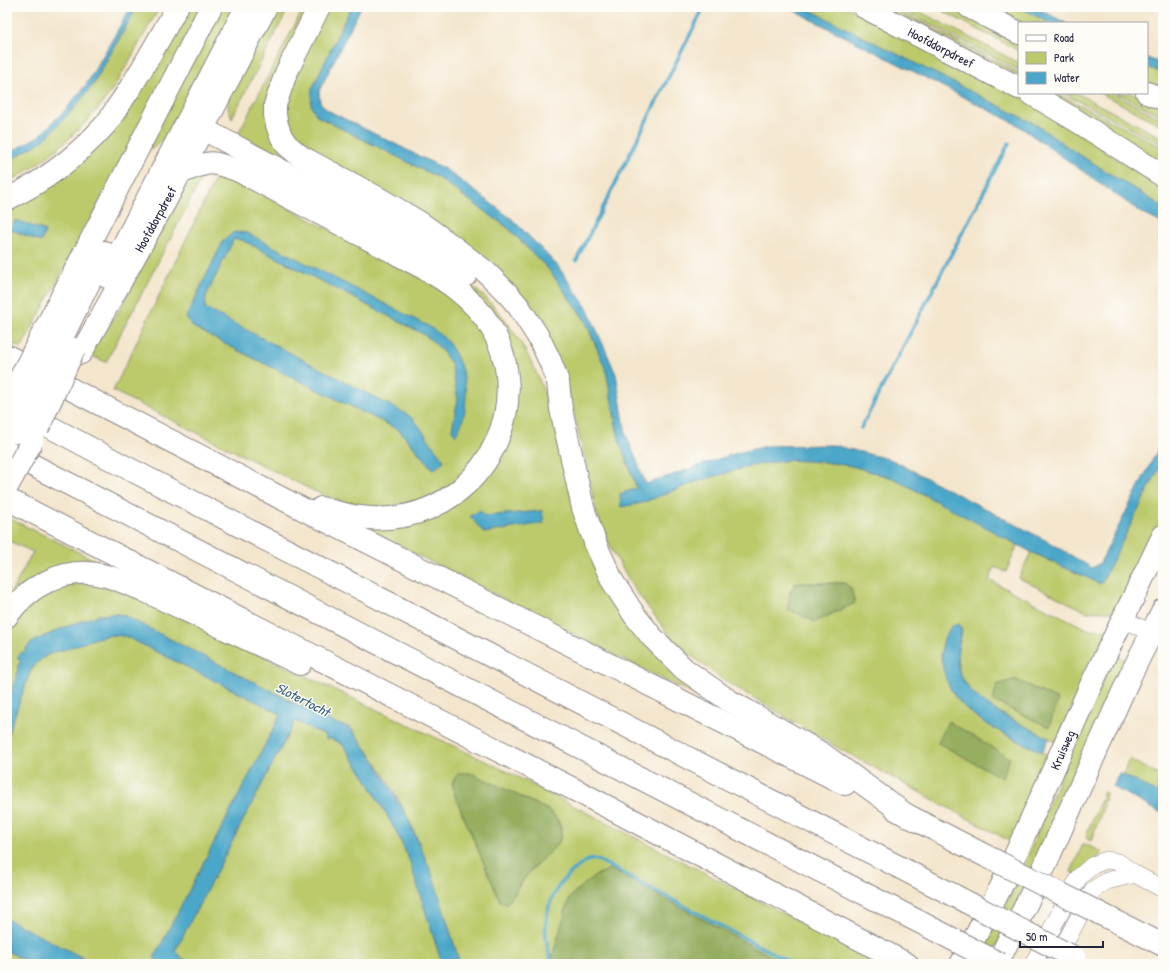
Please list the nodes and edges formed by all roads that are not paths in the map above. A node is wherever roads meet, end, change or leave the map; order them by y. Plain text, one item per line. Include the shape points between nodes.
1 (177, 7) edge
2 (211, 7) edge
3 (246, 7) edge
4 (266, 7) edge
5 (319, 7) edge
6 (864, 7) edge
7 (969, 7) edge
8 (1018, 32) edge
9 (1018, 87) edge
10 (204, 88) junction
11 (1148, 93) edge
12 (1032, 94) edge
13 (1163, 99) edge
14 (204, 129) junction
15 (176, 143) junction
16 (180, 173) junction
17 (1163, 176) edge
18 (7, 199) edge
19 (65, 344) junction
20 (7, 356) edge
21 (7, 404) edge
22 (561, 409) junction
23 (20, 440) edge
24 (7, 487) edge
25 (279, 498) junction
26 (7, 499) edge
27 (1163, 536) edge
28 (7, 616) edge
29 (1123, 619) junction
30 (1160, 625) edge
31 (499, 751) junction
32 (910, 816) junction
33 (1136, 874) junction
34 (1163, 889) edge
35 (1163, 945) edge
36 (1081, 961) edge
37 (908, 964) edge
38 (961, 964) edge
39 (998, 964) edge
40 (1033, 964) edge
41 (1054, 964) edge

1 - 18 highway via 138,77 106,123 82,148 52,172 21,193
2 - 19 highway, Hoofddorpdreef
3 - 10 highway
4 - 14 highway, Hoofddorpdreef
5 - 22 highway via 286,73 275,105 281,136 300,156 419,222 486,272 508,294 539,338 558,382
6 - 9 highway, Hoofddorpdreef
7 - 8 highway
10 - 14 highway
10 - 15 highway
11 - 13 highway
12 - 17 highway
14 - 15 highway, Hoofddorpdreef
14 - 16 highway, Hoofddorpdreef
14 - 22 highway via 420,244 472,279 499,304 532,345
15 - 19 highway, Hoofddorpdreef via 156,155 144,174
16 - 19 highway, Hoofddorpdreef
16 - 25 highway via 203,163 216,163 239,171 444,279 468,299 484,317 504,360 508,393 499,438 476,476 456,494 425,510 404,516 367,518
19 - 21 highway, Hoofddorpdreef, bridge
19 - 23 highway, Hoofddorpdreef, bridge
20 - 25 highway
21 - 36 highway, bridge
22 - 32 highway via 583,508 596,545 613,582 652,637 684,669 728,700 821,753
23 - 24 highway, Hoofddorpdreef, bridge
23 - 39 highway, bridge
25 - 32 highway
26 - 31 highway
27 - 29 highway, Kruisweg
28 - 31 highway via 21,598 48,580 78,573 102,575 129,584 291,660
29 - 30 street
29 - 38 highway, Kruisweg via 1008,872
30 - 39 highway via 1083,778
31 - 37 highway
32 - 35 highway, bridge
33 - 34 street
33 - 40 street via 1112,861 1102,861 1083,872
33 - 41 street via 1107,881 1093,890

